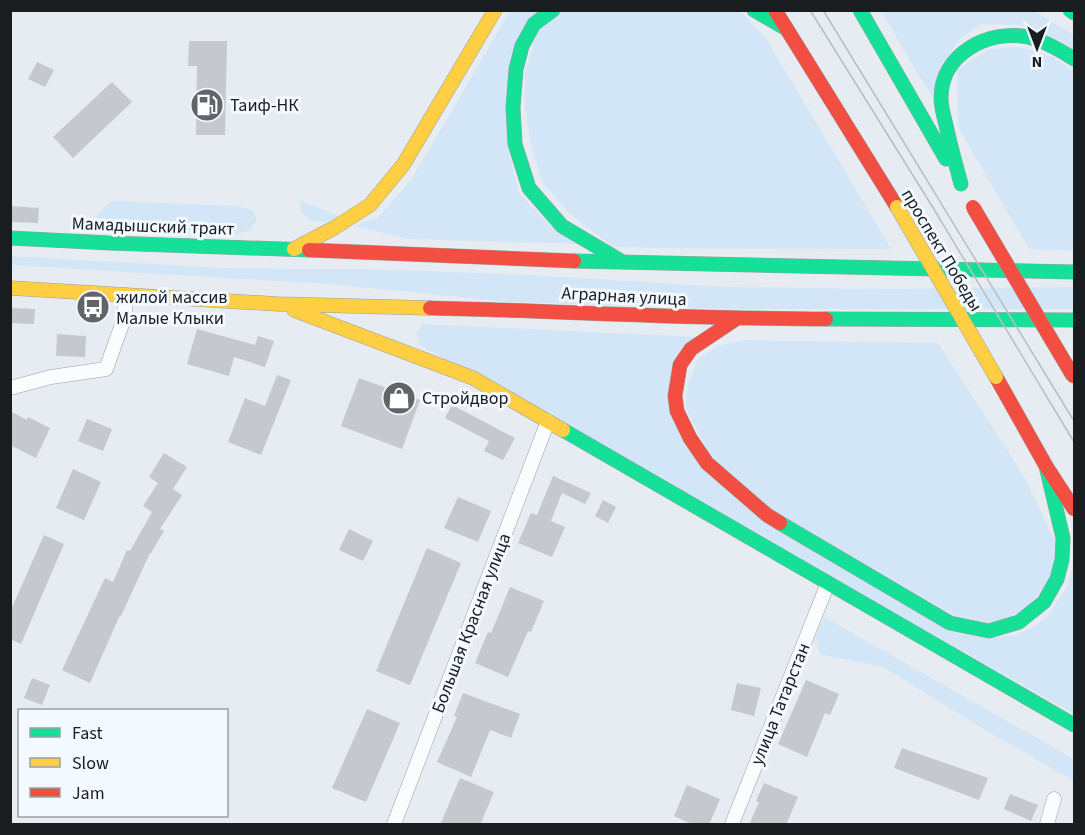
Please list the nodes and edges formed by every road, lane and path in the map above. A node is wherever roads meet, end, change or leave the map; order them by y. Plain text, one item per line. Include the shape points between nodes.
1 (495, 10) edge
2 (553, 10) edge
3 (754, 10) edge
4 (775, 10) edge
5 (860, 10) edge
6 (1070, 10) edge
7 (1074, 13) edge
8 (784, 28) junction
9 (1074, 59) edge
10 (961, 184) junction
11 (10, 238) edge
12 (294, 249) junction
13 (625, 263) junction
14 (1074, 272) edge
15 (10, 288) edge
16 (125, 295) junction
17 (278, 304) junction
18 (736, 319) junction
19 (1074, 320) edge
20 (1074, 377) edge
21 (10, 388) edge
22 (548, 421) junction
23 (1046, 466) junction
24 (1074, 509) edge
25 (828, 583) junction
26 (1074, 725) edge
27 (1054, 799) dead end
28 (394, 825) edge
29 (732, 825) edge
30 (1047, 825) edge

1 - 12 main road via 403,165 370,205
2 - 13 main road via 534,24 522,46 513,108 515,144 529,188 561,226
3 - 8 main road
4 - 8 main road, проспект Победы
5 - 10 main road
6 - 7 main road
8 - 23 main road, проспект Победы, bridge via 897,207
9 - 10 main road via 1038,41 1002,36 966,50 949,66 940,97
10 - 20 main road, bridge
11 - 12 main road, Мамадышский тракт
12 - 13 main road, Аграрная улица
13 - 14 main road, Аграрная улица
15 - 16 main road
16 - 17 main road, Аграрная улица
16 - 21 street via 125,316 106,369
17 - 18 main road, Аграрная улица
17 - 22 main road via 473,378
18 - 19 main road, Аграрная улица
18 - 23 main road via 691,349 680,365 677,411 707,463 767,515 950,623 989,631 1019,622 1044,602 1057,579 1063,538
22 - 25 main road
22 - 28 street, Большая Красная улица
23 - 24 main road, проспект Победы
25 - 26 main road
25 - 29 street, улица Татарстан
27 - 30 street

